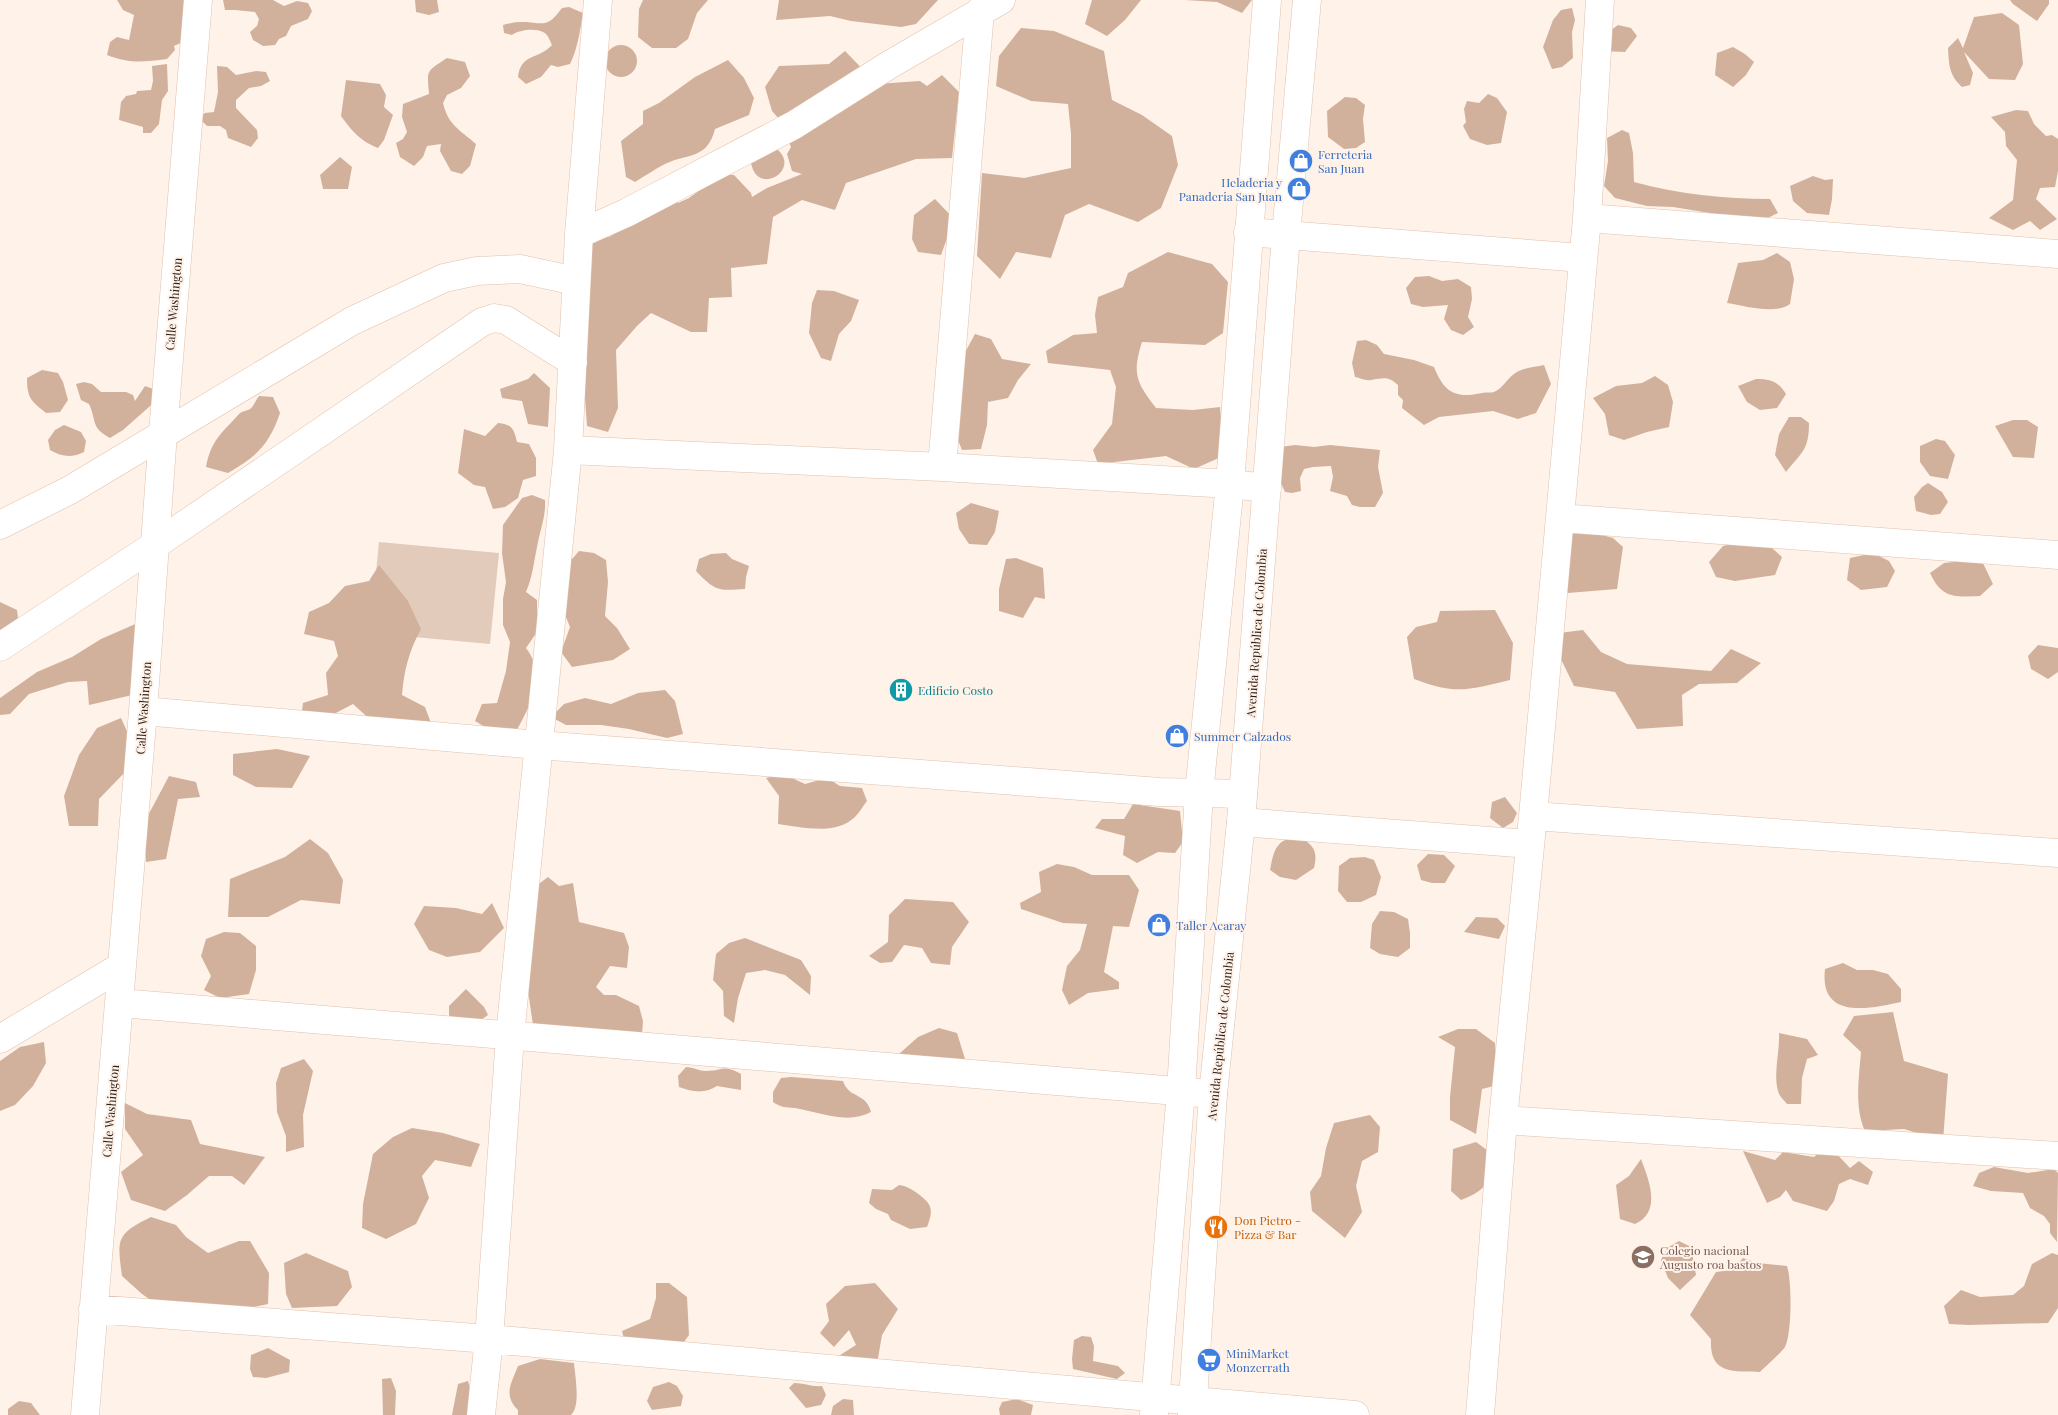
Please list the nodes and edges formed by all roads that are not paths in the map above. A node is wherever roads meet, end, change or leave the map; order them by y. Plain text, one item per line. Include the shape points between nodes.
1 (198, 0) edge
2 (598, 0) edge
3 (1267, 0) edge
4 (1307, 0) edge
5 (1600, 0) edge
6 (990, 5) edge
7 (1586, 218) junction
8 (1248, 232) junction
9 (579, 234) junction
10 (1286, 235) junction
11 (2058, 254) edge
12 (1582, 258) junction
13 (576, 281) junction
14 (573, 362) junction
15 (163, 433) junction
16 (568, 450) junction
17 (942, 467) junction
18 (1230, 484) junction
19 (1267, 488) junction
20 (1560, 518) junction
21 (0, 525) edge
22 (155, 545) junction
23 (2058, 555) edge
24 (0, 647) edge
25 (144, 711) junction
26 (538, 745) junction
27 (1199, 793) junction
28 (1243, 794) junction
29 (1533, 816) junction
30 (1241, 822) junction
31 (1530, 844) junction
32 (2058, 853) edge
33 (122, 966) junction
34 (120, 1003) junction
35 (510, 1036) junction
36 (0, 1039) edge
37 (1181, 1091) junction
38 (1213, 1094) junction
39 (1503, 1120) junction
40 (2058, 1156) edge
41 (93, 1308) junction
42 (489, 1339) junction
43 (1155, 1406) edge
44 (1192, 1408) edge
45 (85, 1415) edge
46 (481, 1415) edge
47 (1355, 1415) edge
48 (1480, 1415) edge

1 - 15 street, Calle Washington
2 - 9 street
3 - 8 street
4 - 10 street, Avenida República de Colombia
5 - 7 street
6 - 9 street via 794,125 626,213
6 - 17 street
7 - 11 street
7 - 12 street
8 - 10 street
8 - 18 street
9 - 13 street
10 - 12 street
10 - 19 street, Avenida República de Colombia
12 - 20 street
13 - 14 street
13 - 15 street via 520,269 444,278 352,321
14 - 16 street
14 - 22 street via 506,320 494,318 482,322
15 - 21 street via 70,490
15 - 22 street, Calle Washington
16 - 17 street
16 - 26 street
17 - 18 street
18 - 19 street
18 - 27 street
19 - 28 street, Avenida República de Colombia
20 - 23 street
20 - 29 street
22 - 24 street
22 - 25 street, Calle Washington
25 - 26 street
25 - 33 street, Calle Washington
26 - 27 street
26 - 35 street
27 - 28 street
27 - 37 street
28 - 30 street, Avenida República de Colombia
29 - 31 street
29 - 32 street
30 - 31 street
30 - 38 street, Avenida República de Colombia
31 - 39 street
33 - 34 street, Calle Washington
33 - 36 street
34 - 35 street
34 - 41 street, Calle Washington
35 - 37 street
35 - 42 street
37 - 38 street
37 - 43 street
38 - 44 street, Avenida República de Colombia
39 - 40 street
39 - 48 street
41 - 42 street
41 - 45 street, Calle Washington
42 - 43 street
42 - 46 street
43 - 44 street
44 - 47 street

